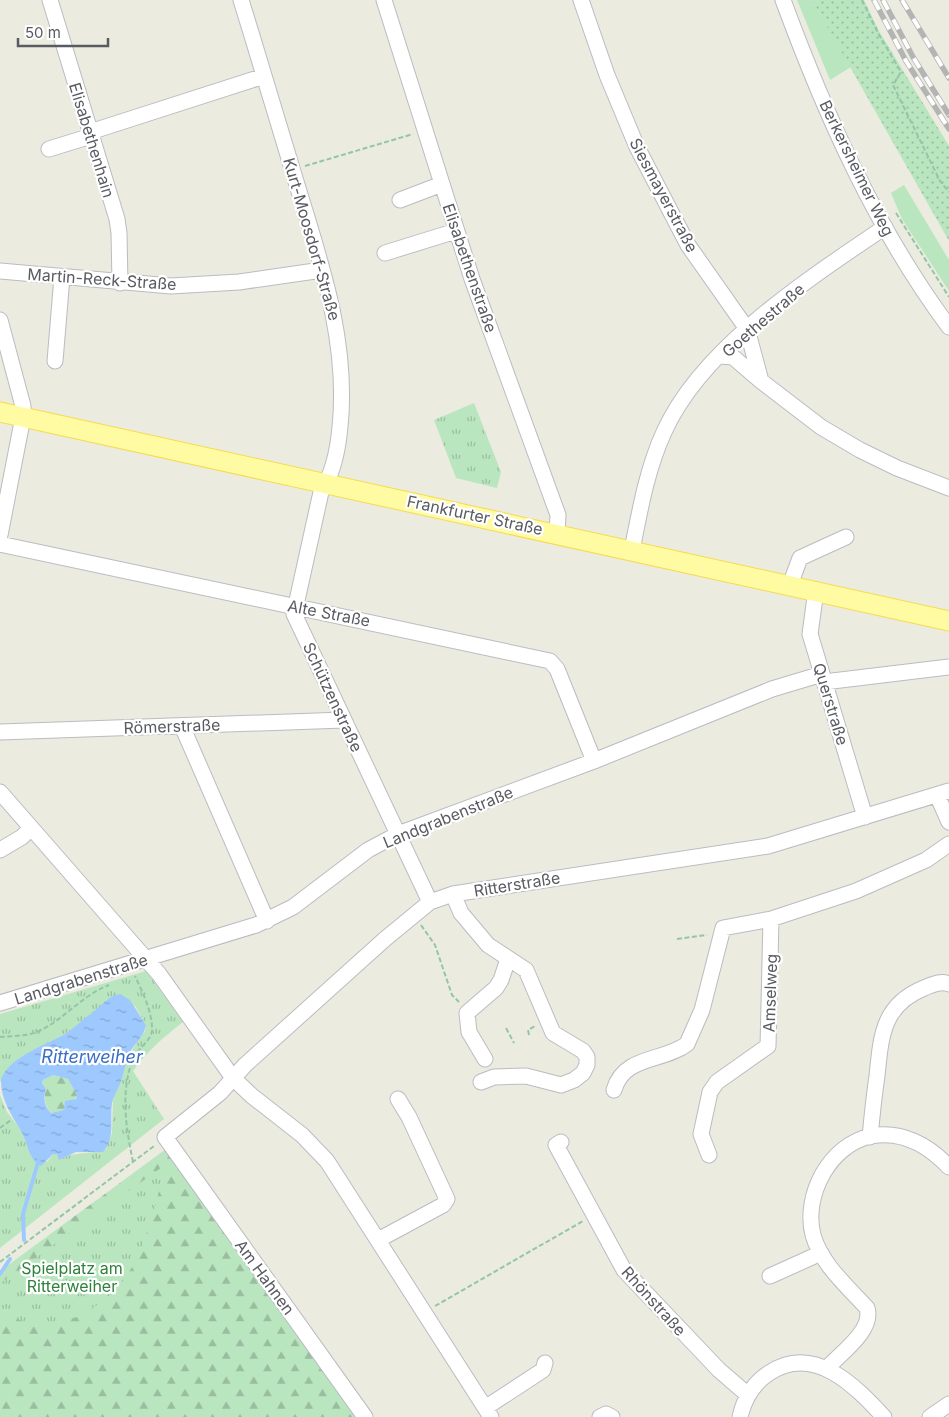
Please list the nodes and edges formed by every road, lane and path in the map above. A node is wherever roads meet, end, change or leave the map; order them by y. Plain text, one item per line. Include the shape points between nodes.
1 (50, 0) edge
2 (241, 0) edge
3 (384, 0) edge
4 (581, 0) edge
5 (783, 0) edge
6 (862, 0) edge
7 (264, 76) junction
8 (425, 130) junction
9 (90, 134) junction
10 (49, 149) dead end
11 (292, 170) junction
12 (442, 184) junction
13 (949, 192) edge
14 (400, 200) dead end
15 (896, 213) dead end
16 (885, 227) junction
17 (456, 231) junction
18 (385, 253) dead end
19 (322, 270) junction
20 (0, 271) edge
21 (62, 277) junction
22 (120, 283) junction
23 (949, 297) edge
24 (0, 320) edge
25 (949, 327) edge
26 (746, 329) junction
27 (720, 356) junction
28 (55, 361) dead end
29 (761, 381) junction
30 (0, 412) edge
31 (23, 417) junction
32 (327, 483) junction
33 (949, 488) edge
34 (557, 534) junction
35 (0, 535) edge
36 (846, 538) dead end
37 (0, 544) edge
38 (632, 550) junction
39 (790, 585) junction
40 (816, 590) junction
41 (296, 607) junction
42 (949, 621) edge
43 (949, 667) edge
44 (823, 678) junction
45 (344, 720) junction
46 (182, 726) junction
47 (0, 732) edge
48 (594, 761) junction
49 (0, 792) edge
50 (943, 793) edge
51 (865, 817) junction
52 (949, 822) edge
53 (31, 828) junction
54 (398, 834) junction
55 (949, 844) edge
56 (0, 850) edge
57 (453, 894) junction
58 (430, 902) junction
59 (771, 919) junction
60 (267, 921) junction
61 (429, 934) dead end
62 (708, 935) dead end
63 (677, 939) dead end
64 (508, 958) junction
65 (138, 962) junction
66 (111, 984) dead end
67 (949, 984) edge
68 (454, 1000) dead end
69 (0, 1003) edge
70 (506, 1028) dead end
71 (532, 1028) dead end
72 (529, 1035) dead end
73 (0, 1037) edge
74 (514, 1043) dead end
75 (485, 1059) dead end
76 (233, 1078) junction
77 (481, 1082) dead end
78 (614, 1090) dead end
79 (398, 1099) dead end
80 (11, 1120) dead end
81 (0, 1128) edge
82 (165, 1137) junction
83 (870, 1137) junction
84 (561, 1142) dead end
85 (709, 1155) dead end
86 (133, 1163) junction
87 (949, 1167) edge
88 (593, 1214) junction
89 (378, 1240) junction
90 (821, 1253) junction
91 (0, 1262) edge
92 (770, 1276) dead end
93 (424, 1313) junction
94 (545, 1363) dead end
95 (827, 1368) junction
96 (748, 1395) junction
97 (949, 1404) edge
98 (488, 1412) edge
99 (365, 1417) edge
100 (600, 1417) edge
101 (612, 1417) edge
102 (740, 1417) edge
103 (884, 1417) edge
104 (930, 1417) edge

1 - 9 street, Elisabethenhain
2 - 7 street, Kurt-Moosdorf-Straße
3 - 8 street, Elisabethenstraße
4 - 26 street, Siesmayerstraße via 607,75 656,186 688,244
5 - 16 street, Berkersheimer Weg via 832,120
6 - 13 path via 901,72 893,85 940,181
7 - 9 street
7 - 11 street, Kurt-Moosdorf-Straße
8 - 11 path
8 - 12 street, Elisabethenstraße
9 - 10 street
9 - 22 street, Elisabethenhain via 118,227
11 - 19 street, Kurt-Moosdorf-Straße
12 - 14 street
12 - 17 street, Elisabethenstraße
15 - 23 path
16 - 25 street, Berkersheimer Weg
16 - 26 street, Goethestraße
17 - 18 street
17 - 34 street, Elisabethenstraße via 558,515
19 - 22 street, Martin-Reck-Straße via 213,284
19 - 32 street, Kurt-Moosdorf-Straße via 334,313 342,372 338,444
20 - 21 street, Martin-Reck-Straße
21 - 22 street, Martin-Reck-Straße
21 - 28 street
24 - 31 street via 22,398
26 - 27 street, Goethestraße
26 - 29 street, Siesmayerstraße
27 - 29 street via 733,357
27 - 38 street, Goethestraße via 686,395 664,430 648,476
29 - 33 street via 821,427 860,450
30 - 31 main road, Frankfurter Straße
31 - 32 main road, Frankfurter Straße
31 - 35 street
32 - 34 main road, Frankfurter Straße
32 - 41 street, Schützenstraße via 321,492
34 - 38 main road, Frankfurter Straße
36 - 39 street via 800,558
37 - 41 street, Alte Straße
38 - 39 main road, Frankfurter Straße
39 - 40 main road, Frankfurter Straße
40 - 42 main road, Frankfurter Straße
40 - 44 street, Querstraße via 809,630
41 - 45 street, Schützenstraße via 294,614
41 - 48 street, Alte Straße via 550,661
43 - 44 street, Landgrabenstraße
44 - 48 street, Landgrabenstraße via 766,692
44 - 51 street, Querstraße
45 - 46 street, Römerstraße
45 - 54 street, Schützenstraße
46 - 47 street, Römerstraße
46 - 60 street
48 - 54 street, Landgrabenstraße
49 - 53 street
50 - 51 street, Ritterstraße
50 - 52 street
51 - 57 street, Ritterstraße via 768,846
53 - 56 street
53 - 65 street
54 - 58 street, Schützenstraße
54 - 60 street, Landgrabenstraße via 368,850 312,894
55 - 59 street via 926,860 879,881
57 - 58 street, Ritterstraße
57 - 64 street via 461,913 483,940 492,950
58 - 76 street, Ritterstraße
59 - 78 street via 727,926 722,930 702,1010 687,1044 629,1067 616,1082
59 - 85 street, Amselweg via 768,1046 722,1078 710,1092 701,1134
60 - 65 street, Landgrabenstraße
61 - 68 path via 441,958
62 - 63 path
64 - 75 street via 496,988 466,1013 469,1032
64 - 77 street via 521,965 528,974 548,1026 560,1038 583,1050 587,1057 586,1070 574,1080 556,1085 526,1076 494,1077
65 - 69 street, Landgrabenstraße
65 - 76 street via 159,974
65 - 86 path via 153,1028 133,1058 128,1080 124,1121
66 - 73 path via 86,997 43,1029
67 - 83 street via 937,983 909,995 888,1018 881,1037
70 - 74 path
71 - 72 path via 528,1030
76 - 82 street, Ritterstraße via 220,1093
76 - 89 street via 320,1153
79 - 89 street via 414,1113 446,1202
80 - 81 path
82 - 86 path
82 - 99 street, Am Hahnen
83 - 87 street via 891,1136 919,1143
83 - 90 street via 838,1155 816,1187 811,1209 812,1227
84 - 88 street, Rhönstraße via 556,1144
86 - 91 path
88 - 93 path
88 - 96 street, Rhönstraße via 614,1254 634,1282 719,1370
89 - 93 street
90 - 92 street
90 - 95 street via 867,1308 869,1317 862,1333
93 - 98 street
94 - 98 street via 543,1370
95 - 96 street via 799,1363 782,1366 761,1379
95 - 103 street via 853,1385
96 - 102 street
97 - 104 street
100 - 101 street via 606,1414

